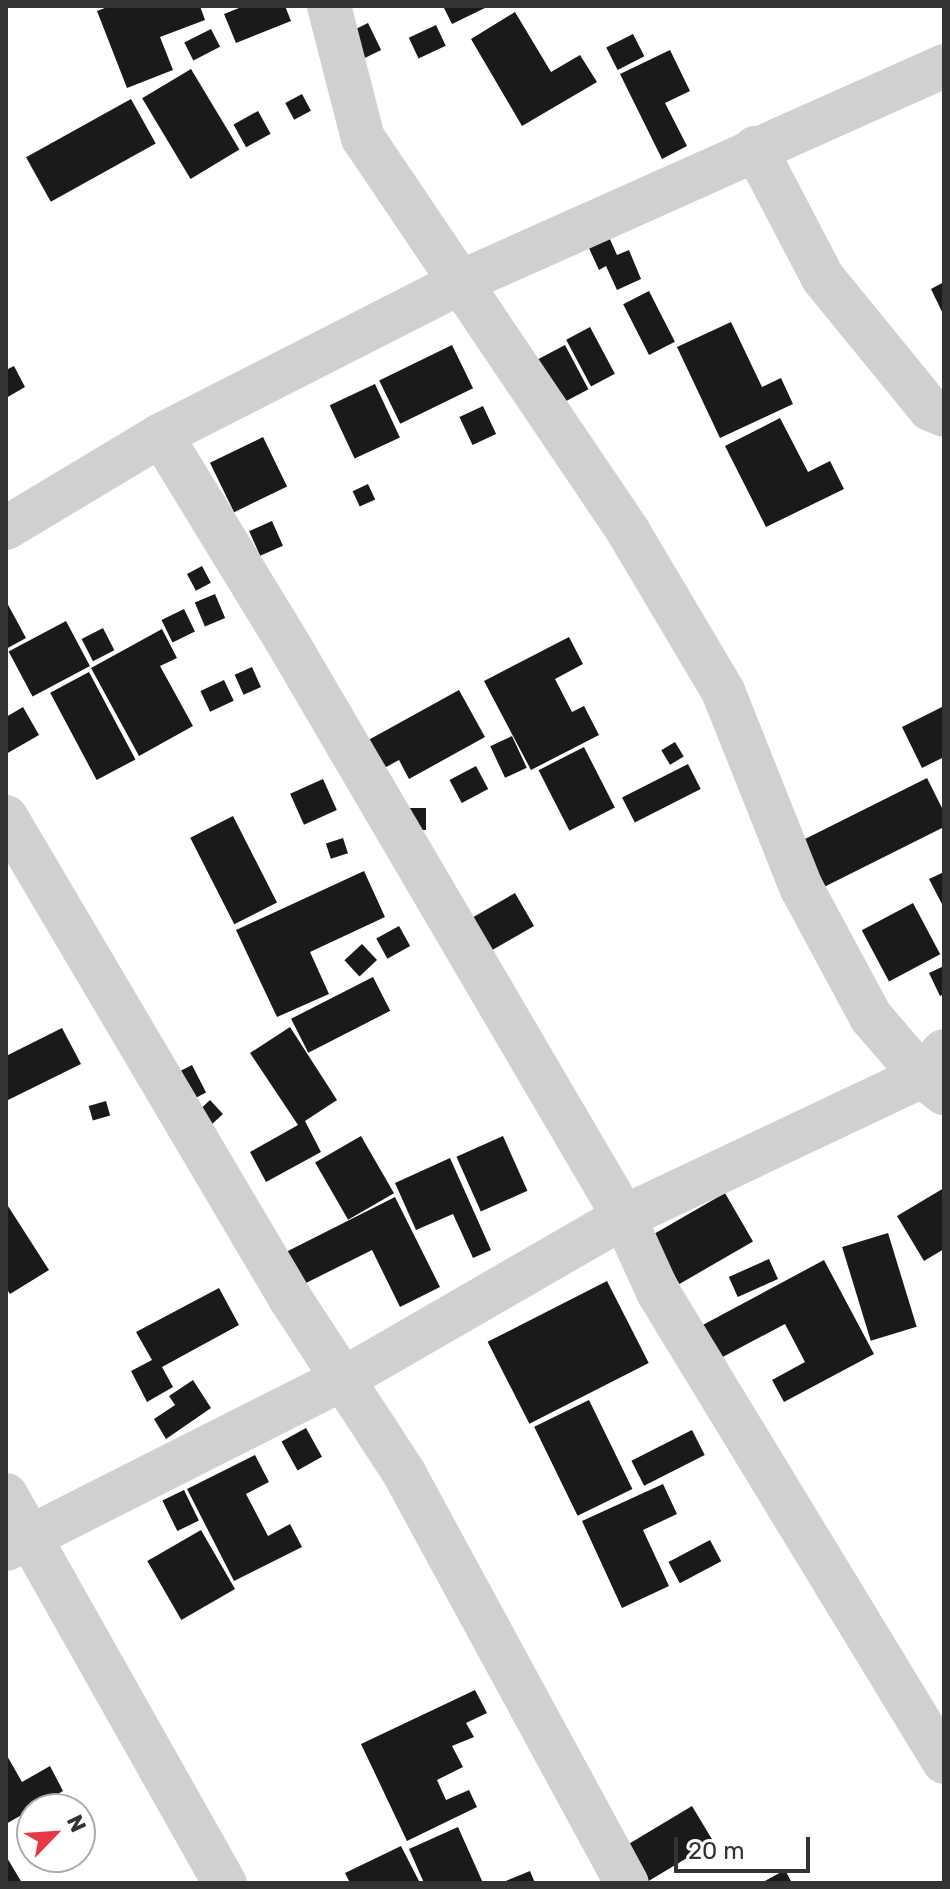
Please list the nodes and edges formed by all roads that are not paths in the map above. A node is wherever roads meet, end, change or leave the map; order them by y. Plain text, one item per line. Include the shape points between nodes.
1 (329, 6) edge
2 (944, 66) edge
3 (755, 148) junction
4 (463, 281) junction
5 (944, 415) edge
6 (161, 435) junction
7 (6, 528) edge
8 (6, 817) edge
9 (937, 1073) edge
10 (624, 1217) junction
11 (343, 1379) junction
12 (6, 1495) edge
13 (19, 1543) edge
14 (944, 1762) edge
15 (225, 1883) edge
16 (627, 1883) edge

1 - 4 street via 363,138
2 - 3 street
3 - 4 street
3 - 5 street via 823,278 930,409
4 - 6 street
4 - 9 street via 628,531 723,691 801,887 871,1017
6 - 7 street
6 - 10 street
8 - 11 street
9 - 10 street
10 - 11 street
10 - 14 street via 658,1292
11 - 13 street
11 - 16 street via 404,1473
12 - 13 street
13 - 15 street

